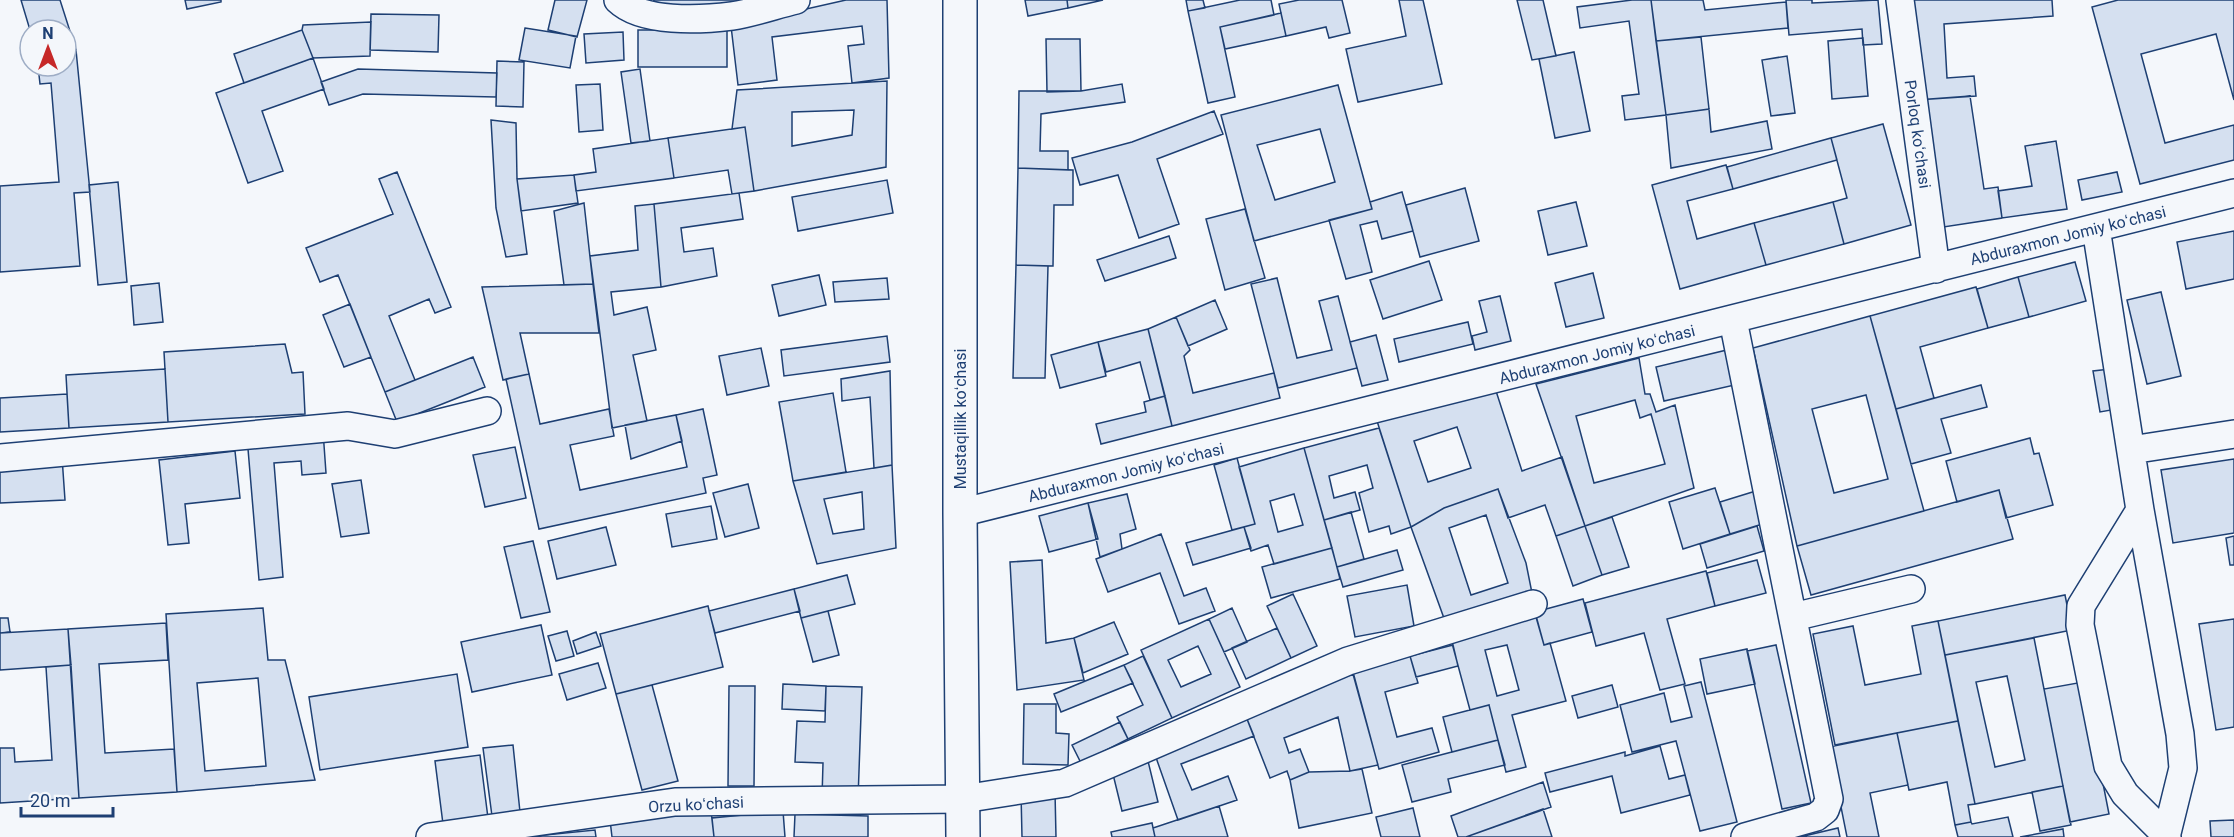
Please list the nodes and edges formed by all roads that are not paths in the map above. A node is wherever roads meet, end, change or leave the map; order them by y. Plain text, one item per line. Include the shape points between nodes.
1 (618, 0) edge
2 (796, 0) edge
3 (1900, 0) edge
4 (966, 3) edge
5 (2234, 193) edge
6 (2096, 228) junction
7 (1936, 269) junction
8 (1733, 320) junction
9 (487, 411) dead end
10 (2234, 434) edge
11 (2131, 450) junction
12 (0, 458) edge
13 (2140, 510) junction
14 (960, 513) junction
15 (1911, 589) dead end
16 (1533, 604) dead end
17 (1793, 617) junction
18 (963, 799) junction
19 (2166, 836) edge
20 (430, 837) edge
21 (963, 837) edge
22 (1744, 837) edge

1 - 2 street via 624,6 663,19 733,16
3 - 7 street, Porloq koʻchasi
4 - 14 main road, Mustaqillik koʻchasi
5 - 6 street, Abduraxmon Jomiy koʻchasi
6 - 7 street, Abduraxmon Jomiy koʻchasi
6 - 11 street
7 - 8 street, Abduraxmon Jomiy koʻchasi
8 - 14 street, Abduraxmon Jomiy koʻchasi
8 - 17 street
9 - 12 street via 394,434 348,426
10 - 11 street
11 - 13 street
13 - 19 street via 2183,768
13 - 19 street via 2081,606 2080,625 2108,766 2125,794
14 - 18 main road, Mustaqillik koʻchasi
15 - 17 street
16 - 18 street, Orzu koʻchasi via 1348,661 1065,783
17 - 22 street via 1829,799 1825,810 1816,817
18 - 20 street, Orzu koʻchasi via 675,802
18 - 21 main road, Mustaqillik koʻchasi

